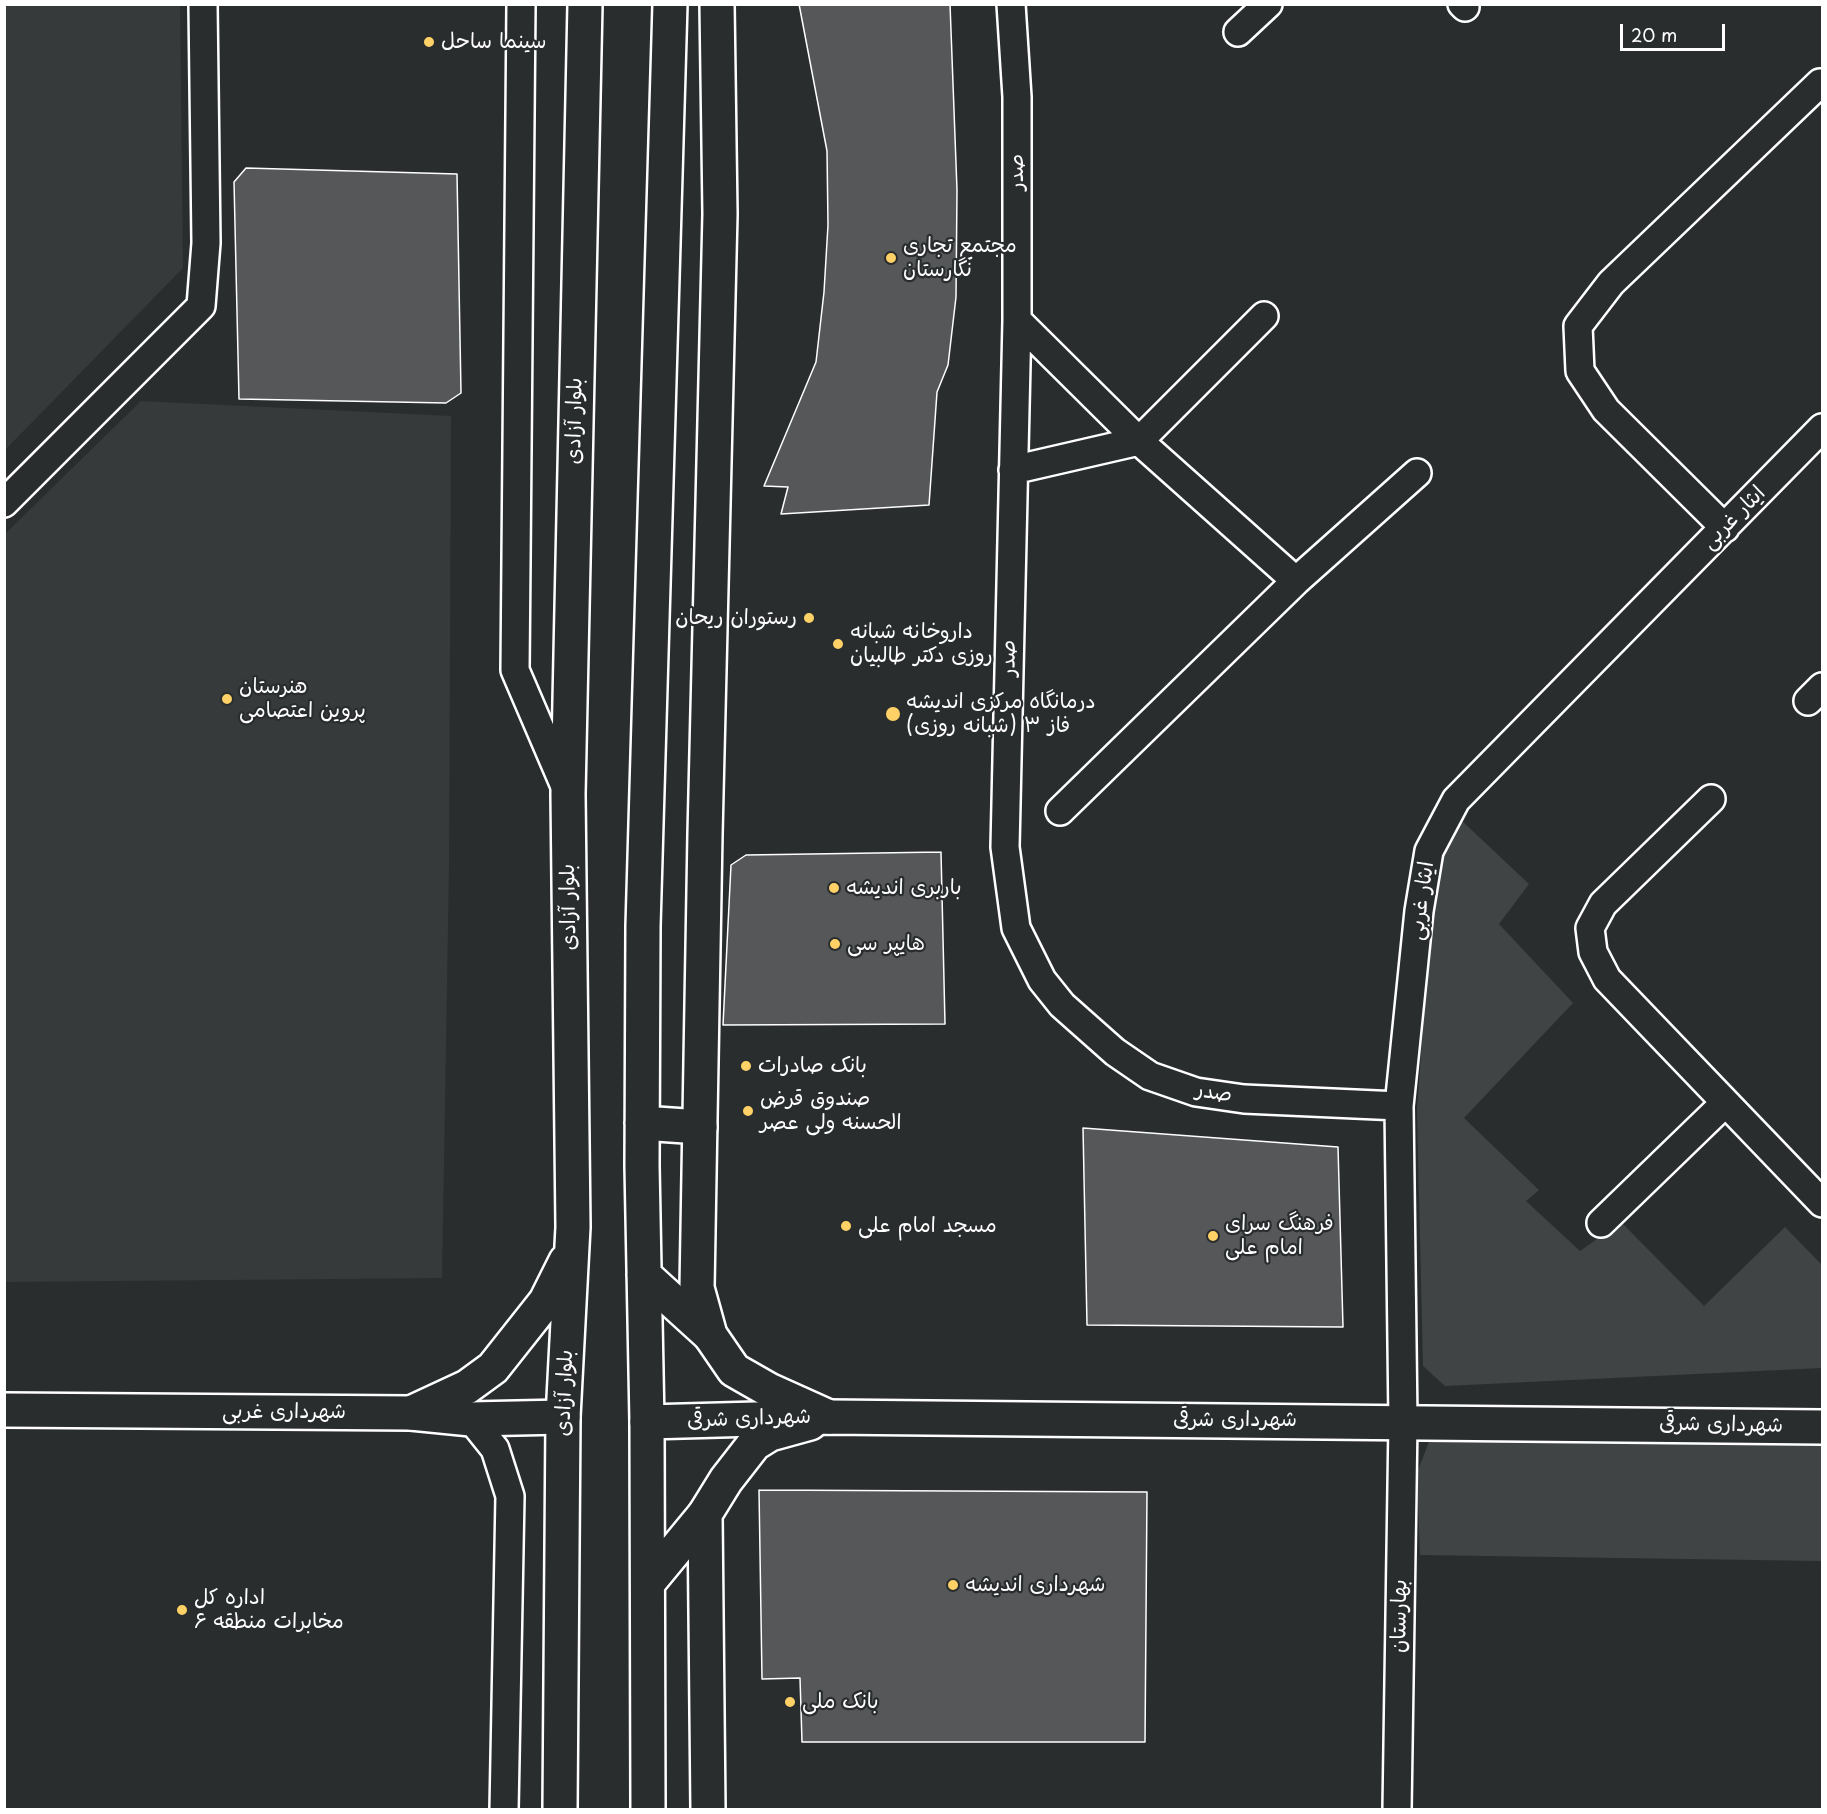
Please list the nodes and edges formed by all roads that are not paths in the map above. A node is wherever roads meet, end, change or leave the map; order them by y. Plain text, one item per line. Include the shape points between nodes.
1 (203, 4) edge
2 (522, 4) edge
3 (585, 4) edge
4 (670, 4) edge
5 (717, 4) edge
6 (1011, 4) edge
7 (1268, 4) edge
8 (1238, 32) dead end
9 (1820, 83) dead end
10 (1264, 316) dead end
11 (1017, 320) junction
12 (1820, 435) edge
13 (1139, 441) junction
14 (1013, 470) junction
15 (1417, 473) dead end
16 (4, 503) edge
17 (1725, 528) junction
18 (1296, 581) junction
19 (568, 794) junction
20 (1711, 799) dead end
21 (1060, 811) dead end
22 (1725, 1103) junction
23 (1399, 1106) junction
24 (642, 1123) junction
25 (700, 1127) junction
26 (1822, 1203) edge
27 (1600, 1223) dead end
28 (573, 1227) junction
29 (644, 1275) junction
30 (710, 1335) junction
31 (4, 1410) edge
32 (411, 1413) junction
33 (563, 1417) junction
34 (829, 1417) junction
35 (471, 1419) junction
36 (647, 1422) junction
37 (1403, 1422) junction
38 (1822, 1426) edge
39 (705, 1514) junction
40 (648, 1583) junction
41 (504, 1809) edge
42 (560, 1809) edge
43 (648, 1809) edge
44 (708, 1809) edge
45 (1397, 1809) edge

1 - 16 street via 206,243 201,306
2 - 19 street via 515,670
3 - 19 main road, بلوار آزادی
4 - 24 main road via 643,926
5 - 25 main road via 720,226
6 - 11 street, صدر via 1017,97
7 - 8 street
9 - 17 street via 1611,284 1578,326 1580,371 1606,410
10 - 13 street
11 - 13 street
11 - 14 street, صدر
12 - 17 street, ایثار غربی
13 - 14 street
13 - 18 street
14 - 23 street, صدر via 1005,847 1016,928 1042,980 1083,1026 1150,1076 1196,1092 1244,1099
15 - 18 street
17 - 23 street, ایثار غربی via 1456,800 1429,851 1419,910
18 - 21 street
19 - 28 main road, بلوار آزادی
20 - 22 street via 1603,904 1590,928 1593,952 1606,979
22 - 26 street
22 - 27 street
23 - 37 street, ایثار غربی
24 - 25 main road
24 - 29 main road
25 - 30 main road via 698,1288
28 - 32 main road via 564,1269 546,1301 492,1368 467,1387
28 - 33 main road, بلوار آزادی
29 - 30 main road
29 - 36 main road
30 - 34 main road via 734,1370
31 - 32 main road, شهرداری غربی
32 - 35 main road, شهرداری غربی
33 - 35 main road, شهرداری غربی
33 - 42 main road, بلوار آزادی
34 - 36 main road, شهرداری شرقی
34 - 37 main road, شهرداری شرقی
34 - 39 main road via 770,1434 754,1444
35 - 41 street via 495,1449 510,1496
36 - 40 main road
37 - 38 main road, شهرداری شرقی
37 - 45 street, بهارستان
39 - 40 main road
39 - 44 main road
40 - 43 main road

